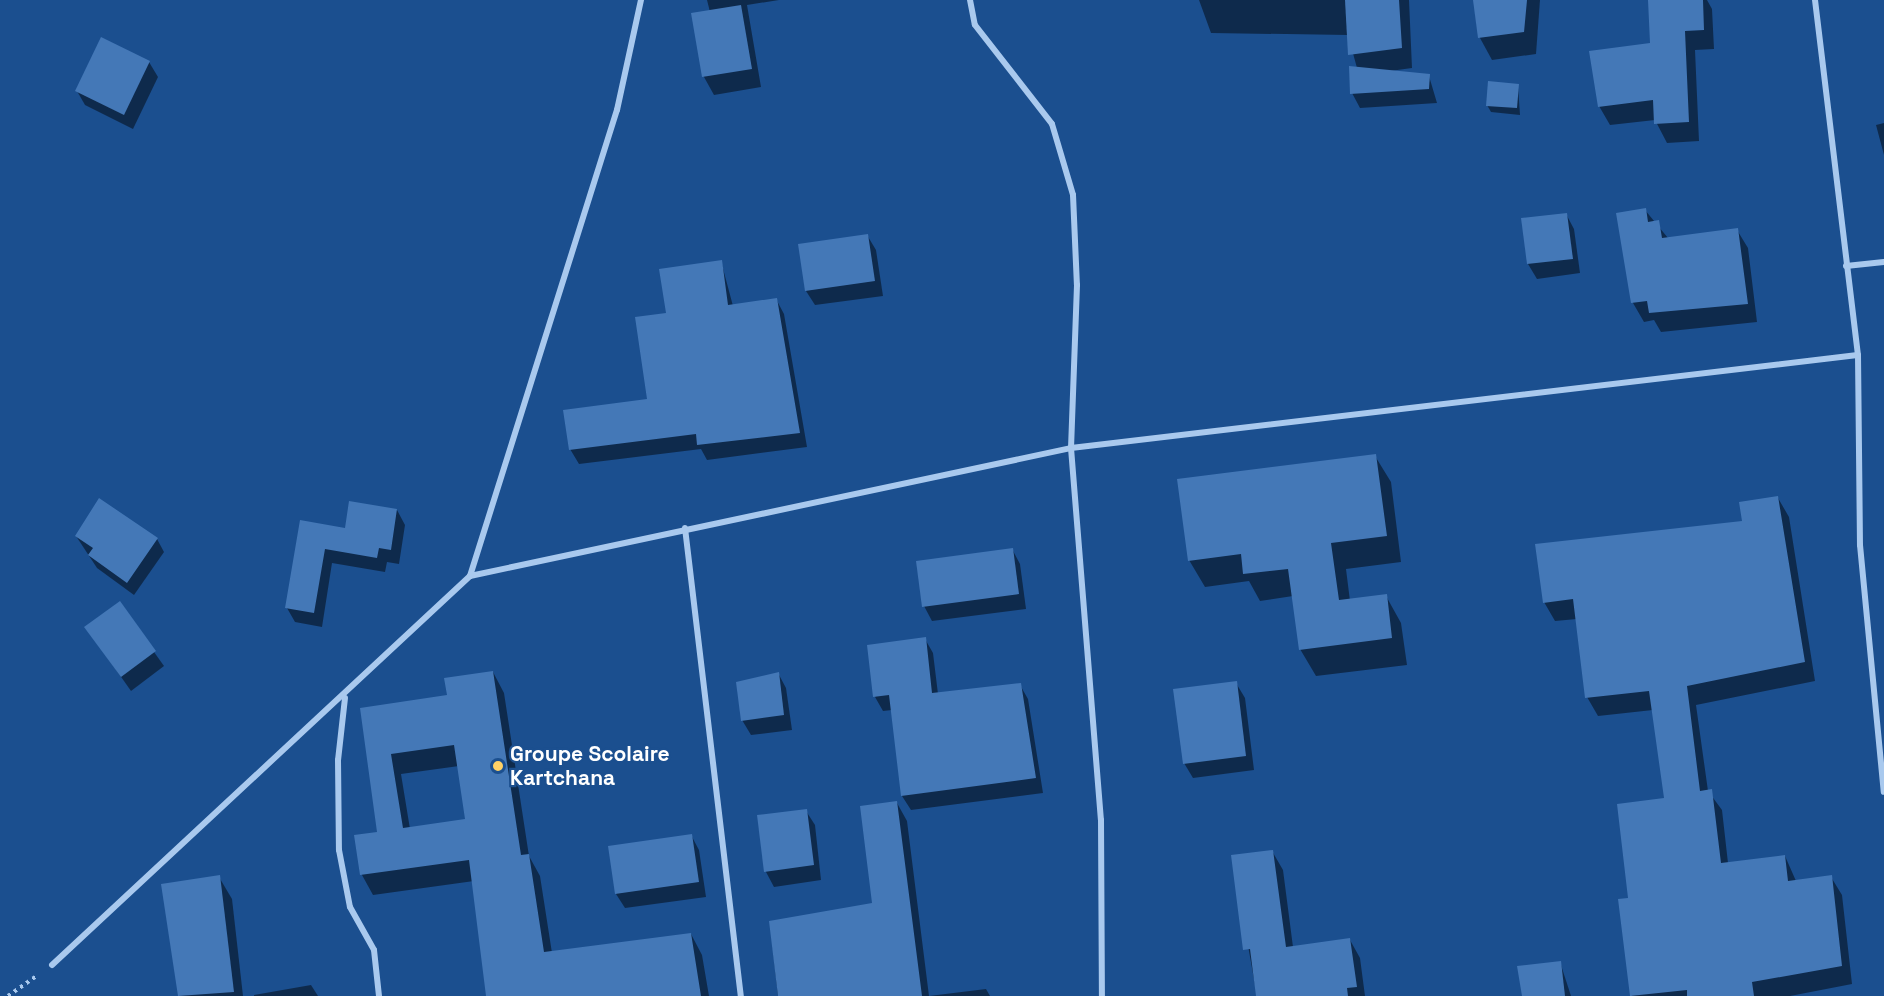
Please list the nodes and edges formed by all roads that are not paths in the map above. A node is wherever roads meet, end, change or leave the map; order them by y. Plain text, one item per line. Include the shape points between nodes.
1 (641, 0) edge
2 (970, 0) edge
3 (1815, 0) edge
4 (1884, 262) edge
5 (1846, 266) junction
6 (1858, 355) junction
7 (1071, 448) junction
8 (685, 528) junction
9 (470, 576) junction
10 (345, 697) junction
11 (1881, 732) edge
12 (1884, 792) edge
13 (52, 966) road end
14 (379, 996) edge
15 (741, 996) edge
16 (1102, 996) edge

1 - 9 street via 617,110
2 - 7 street via 975,25 1052,124 1073,195 1077,285
3 - 5 street
4 - 5 street
5 - 6 street
6 - 7 street
6 - 11 street via 1860,545
7 - 8 street
7 - 16 street via 1101,820
8 - 9 street
8 - 15 street
9 - 10 street
10 - 13 street
10 - 14 street via 338,760 339,850 350,907 374,950
11 - 12 street

